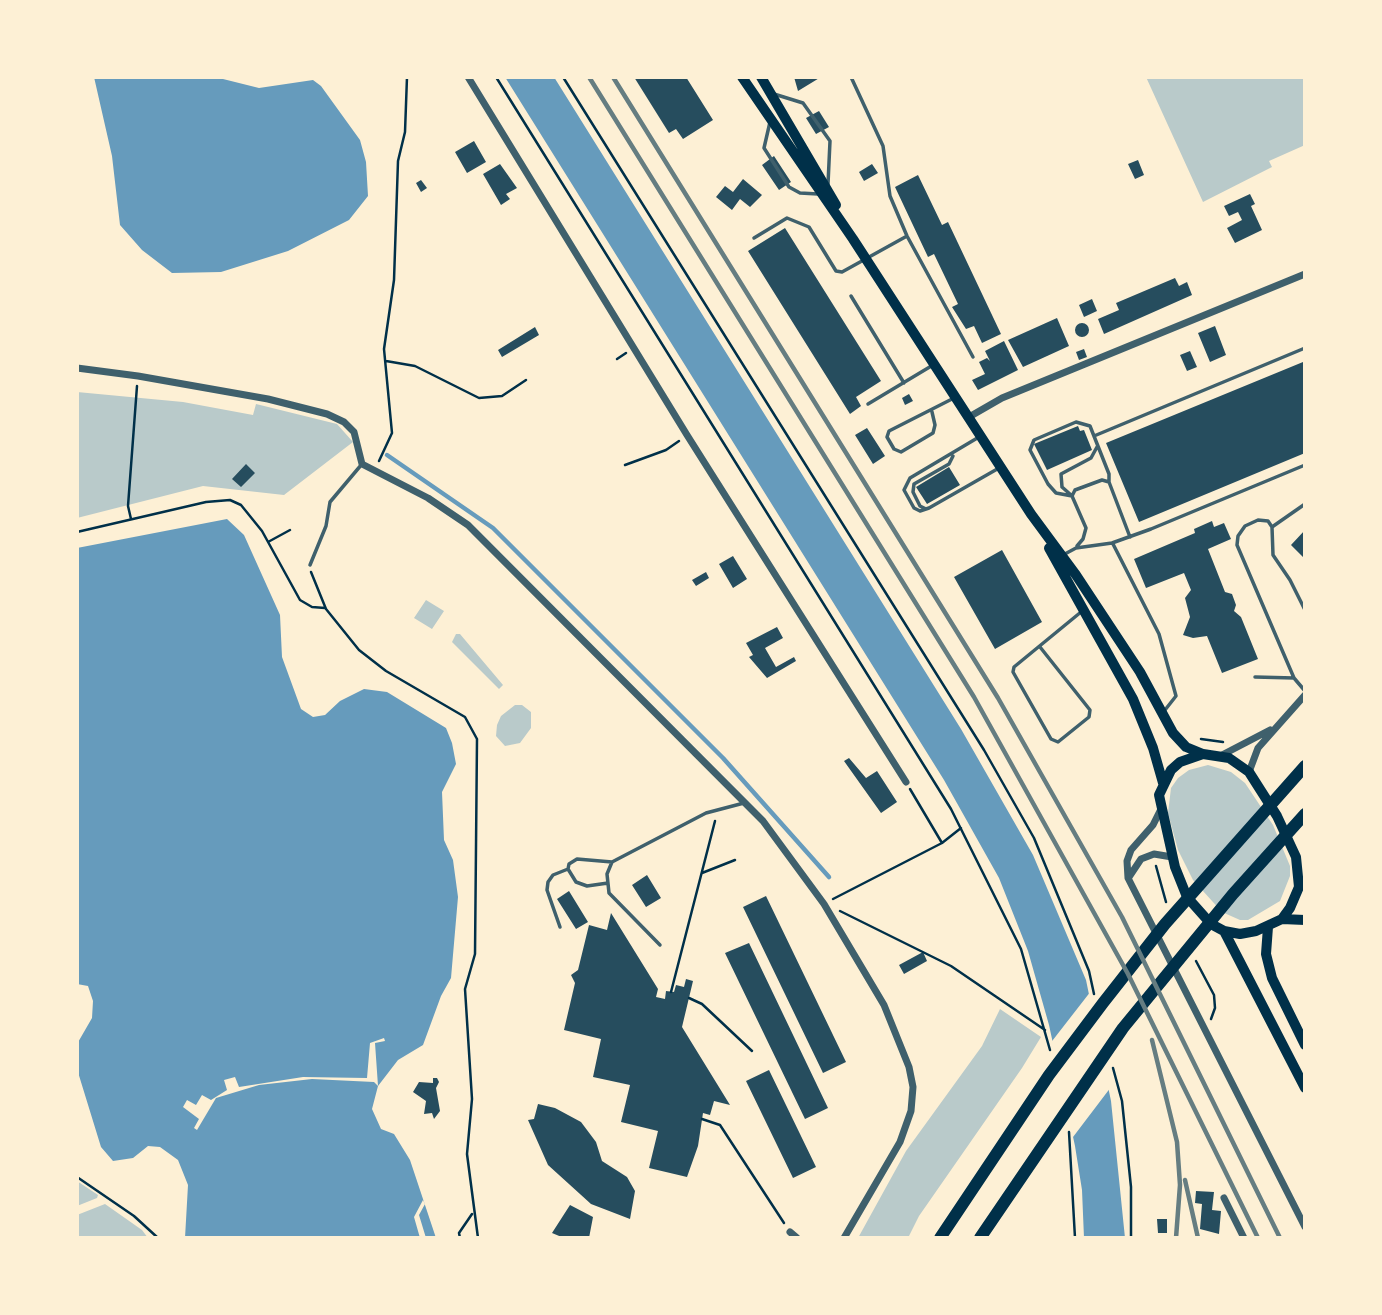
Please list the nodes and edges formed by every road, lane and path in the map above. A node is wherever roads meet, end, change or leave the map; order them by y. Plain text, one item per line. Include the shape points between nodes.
1 (407, 77) edge
2 (468, 77) edge
3 (496, 77) edge
4 (564, 77) edge
5 (742, 77) edge
6 (761, 77) edge
7 (851, 77) edge
8 (771, 94) junction
9 (771, 120) junction
10 (825, 192) junction
11 (907, 236) junction
12 (754, 238) dead end
13 (865, 257) junction
14 (1305, 274) edge
15 (851, 296) dead end
16 (1305, 348) edge
17 (973, 357) dead end
18 (386, 361) junction
19 (935, 364) junction
20 (77, 368) edge
21 (138, 376) junction
22 (526, 380) dead end
23 (904, 383) junction
24 (956, 397) junction
25 (868, 404) dead end
26 (932, 412) junction
27 (969, 417) junction
28 (687, 435) junction
29 (981, 435) junction
30 (1094, 436) junction
31 (1098, 445) junction
32 (954, 454) junction
33 (362, 464) junction
34 (625, 464) dead end
35 (1305, 465) edge
36 (1001, 467) junction
37 (373, 472) junction
38 (1109, 482) junction
39 (1072, 496) junction
40 (1305, 504) edge
41 (927, 509) junction
42 (1031, 514) junction
43 (131, 519) junction
44 (1272, 527) junction
45 (290, 530) dead end
46 (77, 532) edge
47 (1130, 537) junction
48 (268, 542) junction
49 (1112, 543) junction
50 (1076, 548) junction
51 (1062, 556) junction
52 (310, 565) joint
53 (326, 608) junction
54 (1305, 610) edge
55 (1083, 611) junction
56 (1040, 647) junction
57 (1255, 677) dead end
58 (1293, 678) junction
59 (1305, 693) edge
60 (1160, 714) junction
61 (1276, 726) junction
62 (1195, 738) dead end
63 (1228, 743) dead end
64 (1203, 754) junction
65 (1220, 756) junction
66 (1303, 770) edge
67 (1249, 772) junction
68 (906, 782) joint
69 (1163, 783) junction
70 (746, 802) junction
71 (718, 810) junction
72 (1160, 811) junction
73 (1305, 814) edge
74 (961, 828) junction
75 (942, 844) junction
76 (1172, 857) junction
77 (735, 860) dead end
78 (612, 862) junction
79 (568, 869) junction
80 (702, 873) junction
81 (1128, 878) junction
82 (608, 883) junction
83 (1302, 884) edge
84 (824, 904) junction
85 (1282, 919) junction
86 (1305, 920) edge
87 (560, 927) dead end
88 (1268, 927) junction
89 (1224, 931) junction
90 (660, 945) dead end
91 (671, 992) dead end
92 (1095, 997) dead end
93 (689, 998) dead end
94 (1045, 1030) junction
95 (1305, 1045) edge
96 (752, 1051) dead end
97 (1051, 1054) dead end
98 (1112, 1062) dead end
99 (1305, 1088) edge
100 (702, 1119) dead end
101 (1064, 1125) junction
102 (77, 1177) edge
103 (1224, 1198) dead end
104 (473, 1210) junction
105 (1305, 1227) edge
106 (790, 1232) joint
107 (158, 1238) edge
108 (460, 1238) edge
109 (478, 1238) edge
110 (797, 1238) edge
111 (844, 1238) edge
112 (940, 1238) edge
113 (980, 1238) edge
114 (1075, 1238) edge
115 (1131, 1238) edge
116 (1244, 1238) edge

1 - 18 path
2 - 28 street
3 - 74 path
4 - 92 path via 984,750 1034,838 1089,971
5 - 9 main road
6 - 8 main road
7 - 11 lane via 883,146 890,196
8 - 10 main road
8 - 10 lane via 803,103 830,141
9 - 10 main road
9 - 10 lane via 764,148 789,187
10 - 13 main road
11 - 13 lane
11 - 17 lane
12 - 13 lane via 787,218 809,227 836,271 842,272
13 - 19 main road
14 - 27 street via 1002,398
15 - 23 lane
16 - 30 lane
18 - 22 path via 415,366 478,398 502,396
18 - 37 path via 392,433
19 - 23 lane
19 - 24 main road
20 - 21 street
21 - 33 street via 327,414 354,432
21 - 43 path via 128,506
23 - 25 lane
24 - 26 lane
24 - 27 main road
26 - 26 lane via 889,431 887,437 894,449 901,452 933,433
27 - 29 main road
28 - 34 path via 666,450
28 - 68 street
29 - 32 lane
29 - 36 main road
30 - 31 lane
30 - 39 lane via 1090,426 1076,422 1030,444 1048,484 1056,493
31 - 38 lane
31 - 39 lane via 1091,458 1061,474 1062,487
32 - 41 lane via 949,464 913,487 920,506
32 - 41 lane via 905,485 915,508
33 - 37 street
33 - 52 lane via 330,502
35 - 47 lane
36 - 41 lane
36 - 42 main road
37 - 70 street via 400,482 468,525
38 - 39 lane via 1102,480 1075,490
38 - 47 lane
39 - 50 lane via 1086,528
40 - 44 lane
42 - 51 main road
42 - 55 main road
43 - 46 path
43 - 48 path via 230,500 242,505
44 - 54 lane via 1273,555
44 - 58 lane via 1268,521 1258,520 1245,526 1237,545
45 - 48 path
47 - 49 lane
48 - 53 path via 300,600
49 - 50 lane
49 - 60 lane via 1153,618 1175,689 1173,702
50 - 51 lane
51 - 60 main road via 1140,672
52 - 53 path
53 - 104 path via 359,650 465,717 477,739 475,954 465,989 472,1099 467,1154
55 - 56 lane
55 - 69 main road via 1133,699
56 - 56 lane via 1014,667 1013,675 1051,739 1058,742 1089,717 1090,710
57 - 58 lane
58 - 59 lane
59 - 61 street
60 - 64 main road via 1177,739
61 - 65 street
61 - 67 street via 1254,754
62 - 63 path
64 - 65 main road
64 - 69 main road via 1180,762
65 - 67 main road
66 - 112 highway via 1166,924 1049,1075
67 - 83 main road via 1287,834
68 - 75 path
69 - 72 main road
70 - 71 lane
70 - 84 street via 780,840
71 - 78 lane
71 - 80 path
72 - 76 main road
72 - 81 street via 1131,850
73 - 101 highway via 1131,1018
74 - 75 path
74 - 94 path via 1021,950
75 - 84 path
76 - 81 street via 1154,854 1141,859
76 - 89 main road via 1193,905
77 - 80 path
78 - 79 lane via 578,859
78 - 82 lane
79 - 82 lane via 576,882 587,886
79 - 87 lane via 548,882
80 - 91 path
81 - 105 street
82 - 90 lane via 609,893
83 - 85 main road
84 - 94 path via 951,966
84 - 111 street via 884,1005 913,1087 911,1111 900,1142
85 - 86 main road
85 - 88 main road
88 - 89 main road via 1240,934
88 - 95 main road via 1266,954 1272,978
89 - 99 main road
93 - 96 path via 702,1004
94 - 97 path
98 - 115 path via 1122,1101
100 - 106 path via 720,1125
101 - 113 highway
101 - 114 path
102 - 107 path
103 - 116 street
104 - 108 path
104 - 109 path
106 - 110 street

